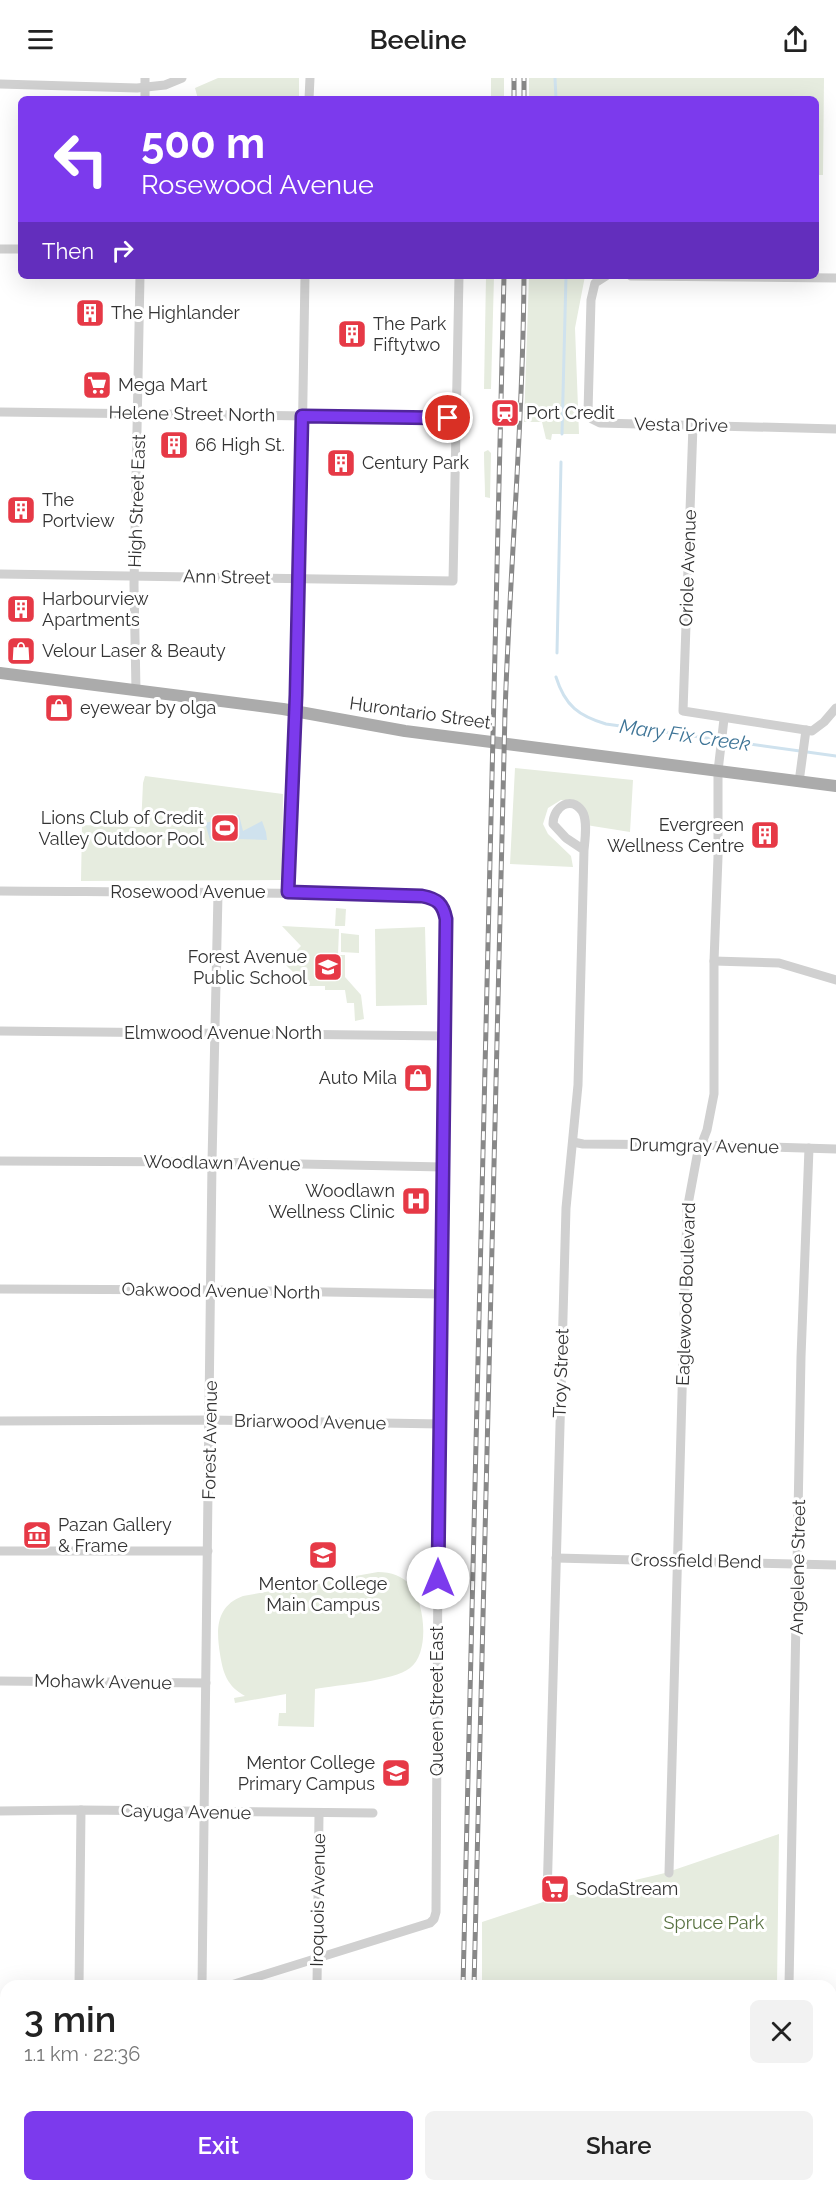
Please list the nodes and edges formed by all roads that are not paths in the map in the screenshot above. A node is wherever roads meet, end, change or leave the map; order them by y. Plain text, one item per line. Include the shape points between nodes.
1 (182, 78) edge
2 (310, 78) edge
3 (145, 83) edge
4 (0, 84) edge
5 (309, 96) edge
6 (0, 249) edge
7 (18, 249) edge
8 (819, 278) edge
9 (836, 278) edge
10 (140, 279) edge
11 (304, 279) edge
12 (459, 279) edge
13 (601, 279) edge
14 (0, 412) edge
15 (139, 414) junction
16 (302, 416) junction
17 (456, 418) junction
18 (693, 424) junction
19 (836, 429) edge
20 (0, 574) edge
21 (135, 576) junction
22 (299, 578) junction
23 (0, 673) edge
24 (136, 691) junction
25 (836, 708) edge
26 (295, 711) junction
27 (724, 719) junction
28 (807, 730) junction
29 (718, 771) junction
30 (799, 782) junction
31 (836, 786) edge
32 (584, 850) junction
33 (0, 891) edge
34 (288, 892) junction
35 (218, 894) junction
36 (444, 908) joint
37 (714, 961) junction
38 (836, 980) edge
39 (0, 1032) edge
40 (216, 1033) junction
41 (446, 1036) junction
42 (573, 1142) junction
43 (700, 1145) junction
44 (809, 1148) junction
45 (836, 1149) edge
46 (0, 1161) edge
47 (212, 1162) junction
48 (443, 1167) junction
49 (0, 1289) edge
50 (210, 1290) junction
51 (441, 1294) junction
52 (210, 1420) junction
53 (0, 1421) edge
54 (440, 1424) junction
55 (0, 1551) edge
56 (208, 1551) junction
57 (556, 1558) junction
58 (678, 1560) junction
59 (798, 1563) junction
60 (836, 1565) edge
61 (0, 1681) edge
62 (206, 1683) junction
63 (81, 1810) junction
64 (0, 1811) edge
65 (204, 1812) junction
66 (319, 1814) junction
67 (373, 1814) dead end
68 (669, 1873) dead end
69 (547, 1898) dead end
70 (317, 1959) junction
71 (79, 1980) edge
72 (202, 1980) edge
73 (248, 1980) edge
74 (317, 1980) edge
75 (789, 1980) edge

1 - 3 street via 165,85
2 - 5 street
3 - 4 street
6 - 7 street
8 - 9 street
10 - 15 street, High Street East
11 - 16 street
12 - 17 street
13 - 18 street, Vesta Drive via 595,283 591,300 588,412 592,419 600,423
14 - 15 street, Helene Street North
15 - 16 street, Helene Street North
15 - 21 street, High Street East
16 - 17 street, Helene Street North
16 - 22 street
17 - 22 street, Ann Street via 453,581
18 - 19 street, Vesta Drive
18 - 27 street, Oriole Avenue via 683,711
20 - 21 street, Ann Street
21 - 22 street, Ann Street
21 - 24 street, High Street East
22 - 26 street
23 - 24 main road, Hurontario Street
24 - 26 main road, Hurontario Street
25 - 28 street via 824,722 812,731
26 - 29 main road, Hurontario Street via 405,731
26 - 34 street
27 - 28 street
27 - 29 street, Eaglewood Boulevard
28 - 30 street
29 - 30 main road, Hurontario Street
29 - 37 street, Eaglewood Boulevard
30 - 31 main road, Hurontario Street
32 - 32 street, Troy Street via 582,810 569,804 560,807 553,815 553,824
32 - 42 street, Troy Street
33 - 35 street, Rosewood Avenue
34 - 35 street, Rosewood Avenue
34 - 36 street, Rosewood Avenue via 422,896 437,900
35 - 40 street, Forest Avenue
36 - 41 street, Queen Street East
37 - 38 street via 779,963
37 - 43 street, Eaglewood Boulevard via 714,1094
39 - 40 street, Elmwood Avenue North
40 - 41 street, Elmwood Avenue North
40 - 47 street, Forest Avenue
41 - 48 street, Queen Street East
42 - 43 street, Drumgray Avenue
42 - 57 street, Troy Street via 566,1208
43 - 44 street, Drumgray Avenue
43 - 58 street, Eaglewood Boulevard via 687,1210
44 - 45 street, Drumgray Avenue
44 - 59 street, Angelene Street
46 - 47 street, Woodlawn Avenue
47 - 48 street, Woodlawn Avenue
47 - 50 street, Forest Avenue
48 - 51 street, Queen Street East
49 - 50 street, Oakwood Avenue North
50 - 51 street, Oakwood Avenue North
50 - 52 street, Forest Avenue
51 - 54 street, Queen Street East
52 - 53 street, Briarwood Avenue
52 - 54 street, Briarwood Avenue
52 - 56 street, Forest Avenue
54 - 70 street, Queen Street East via 436,1912 430,1923
55 - 56 street
56 - 62 street, Forest Avenue
57 - 58 street, Crossfield Bend
57 - 69 street, Troy Street
58 - 59 street, Crossfield Bend
58 - 68 street, Eaglewood Boulevard
59 - 60 street, Crossfield Bend
59 - 75 street, Angelene Street
61 - 62 street, Mohawk Avenue
62 - 65 street, Forest Avenue
63 - 64 street, Cayuga Avenue
63 - 65 street, Cayuga Avenue
63 - 71 street
65 - 66 street, Cayuga Avenue
65 - 72 street, Forest Avenue
66 - 67 street, Cayuga Avenue
66 - 70 street, Iroquois Avenue
70 - 73 street
70 - 74 street, Iroquois Avenue

